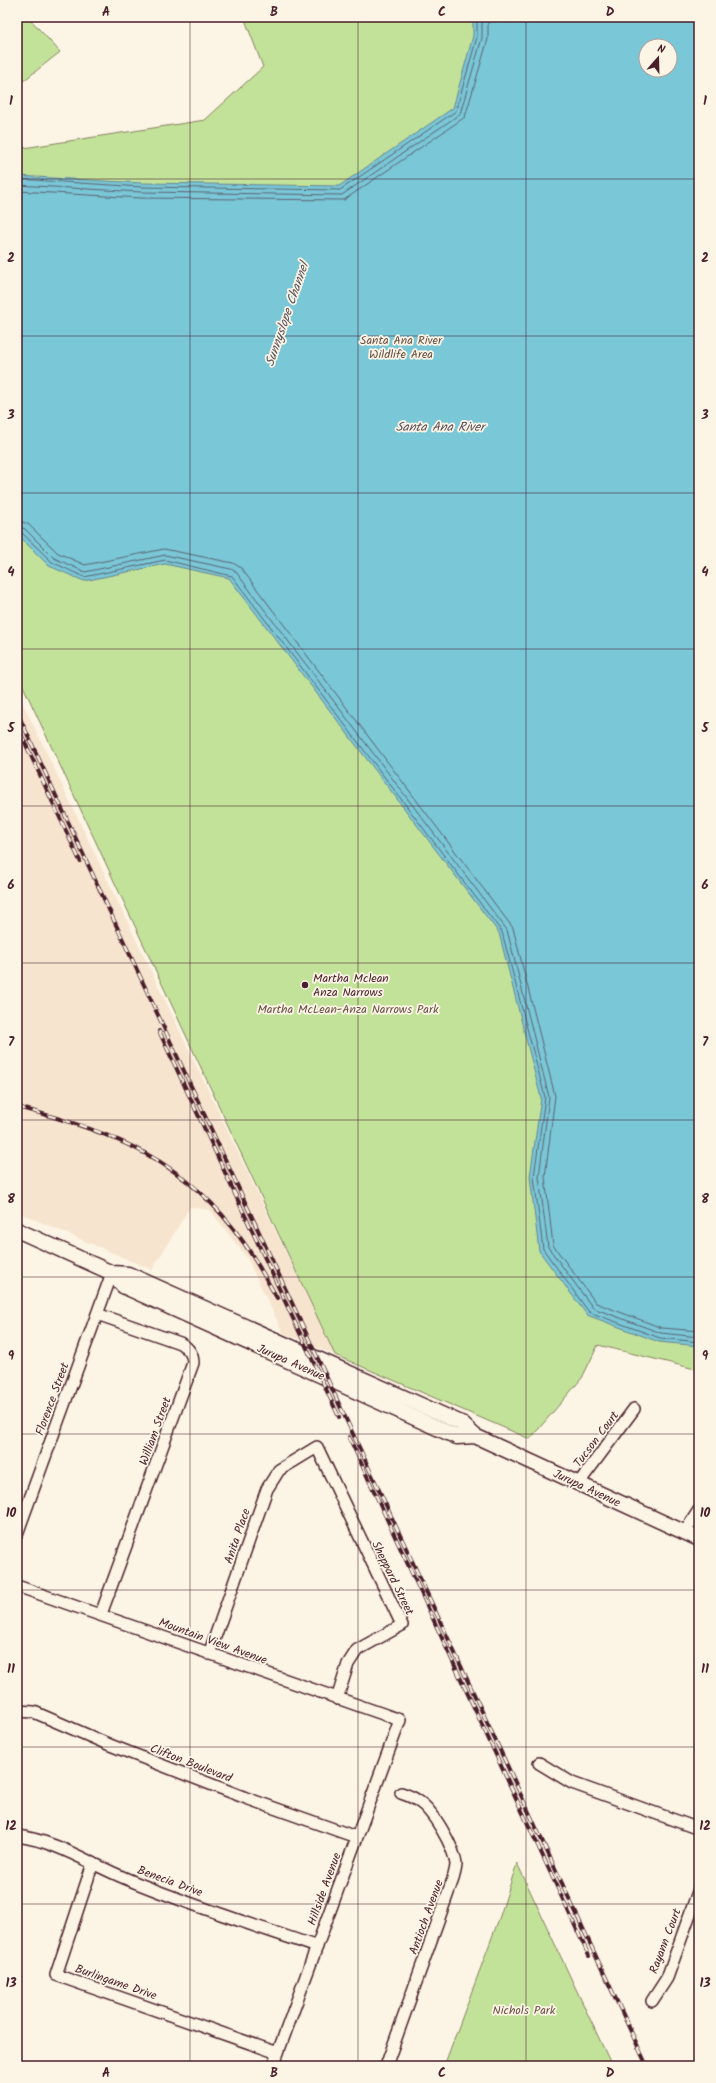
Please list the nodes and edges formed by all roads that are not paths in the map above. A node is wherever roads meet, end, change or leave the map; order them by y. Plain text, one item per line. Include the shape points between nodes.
1 (17, 1230) edge
2 (112, 1273) junction
3 (97, 1314) junction
4 (634, 1409) dead end
5 (317, 1447) joint
6 (578, 1484) junction
7 (699, 1510) edge
8 (684, 1533) junction
9 (17, 1534) edge
10 (699, 1539) edge
11 (17, 1586) edge
12 (101, 1614) junction
13 (209, 1654) junction
14 (337, 1699) junction
15 (17, 1711) edge
16 (400, 1720) joint
17 (539, 1763) dead end
18 (401, 1793) dead end
19 (699, 1828) edge
20 (17, 1836) edge
21 (356, 1837) junction
22 (93, 1863) junction
23 (699, 1889) edge
24 (317, 1947) junction
25 (652, 2000) dead end
26 (278, 2053) junction
27 (273, 2066) edge
28 (386, 2066) edge

1 - 2 main road, Jurupa Avenue
2 - 3 street, Florence Street
2 - 6 main road, Jurupa Avenue via 122,1286 457,1437 475,1436
3 - 9 street, Florence Street
3 - 12 street, William Street via 180,1343 187,1347 193,1357 193,1363
4 - 6 street, Tucson Court
5 - 13 street, Anita Place via 279,1470 267,1489
5 - 14 street, Sheppard Street via 402,1625 357,1650 348,1664
6 - 8 main road, Jurupa Avenue
7 - 8 street
8 - 10 main road, Jurupa Avenue
11 - 12 street, Mountain View Avenue
12 - 13 street, Mountain View Avenue
13 - 14 street, Mountain View Avenue
14 - 16 street, Mountain View Avenue
15 - 21 street, Clifton Boulevard via 34,1712 210,1784
16 - 21 street, Hillside Avenue
17 - 19 street via 572,1783
18 - 28 street, Antioch Avenue via 419,1801 427,1809 452,1851 456,1865
20 - 22 street, Benecia Drive via 35,1838
21 - 24 street, Hillside Avenue
22 - 24 street, Benecia Drive via 127,1879
22 - 26 street, Burlingame Drive via 56,1975
23 - 25 street, Rayann Court via 666,1978
24 - 26 street, Hillside Avenue
26 - 27 street, Hillside Avenue

